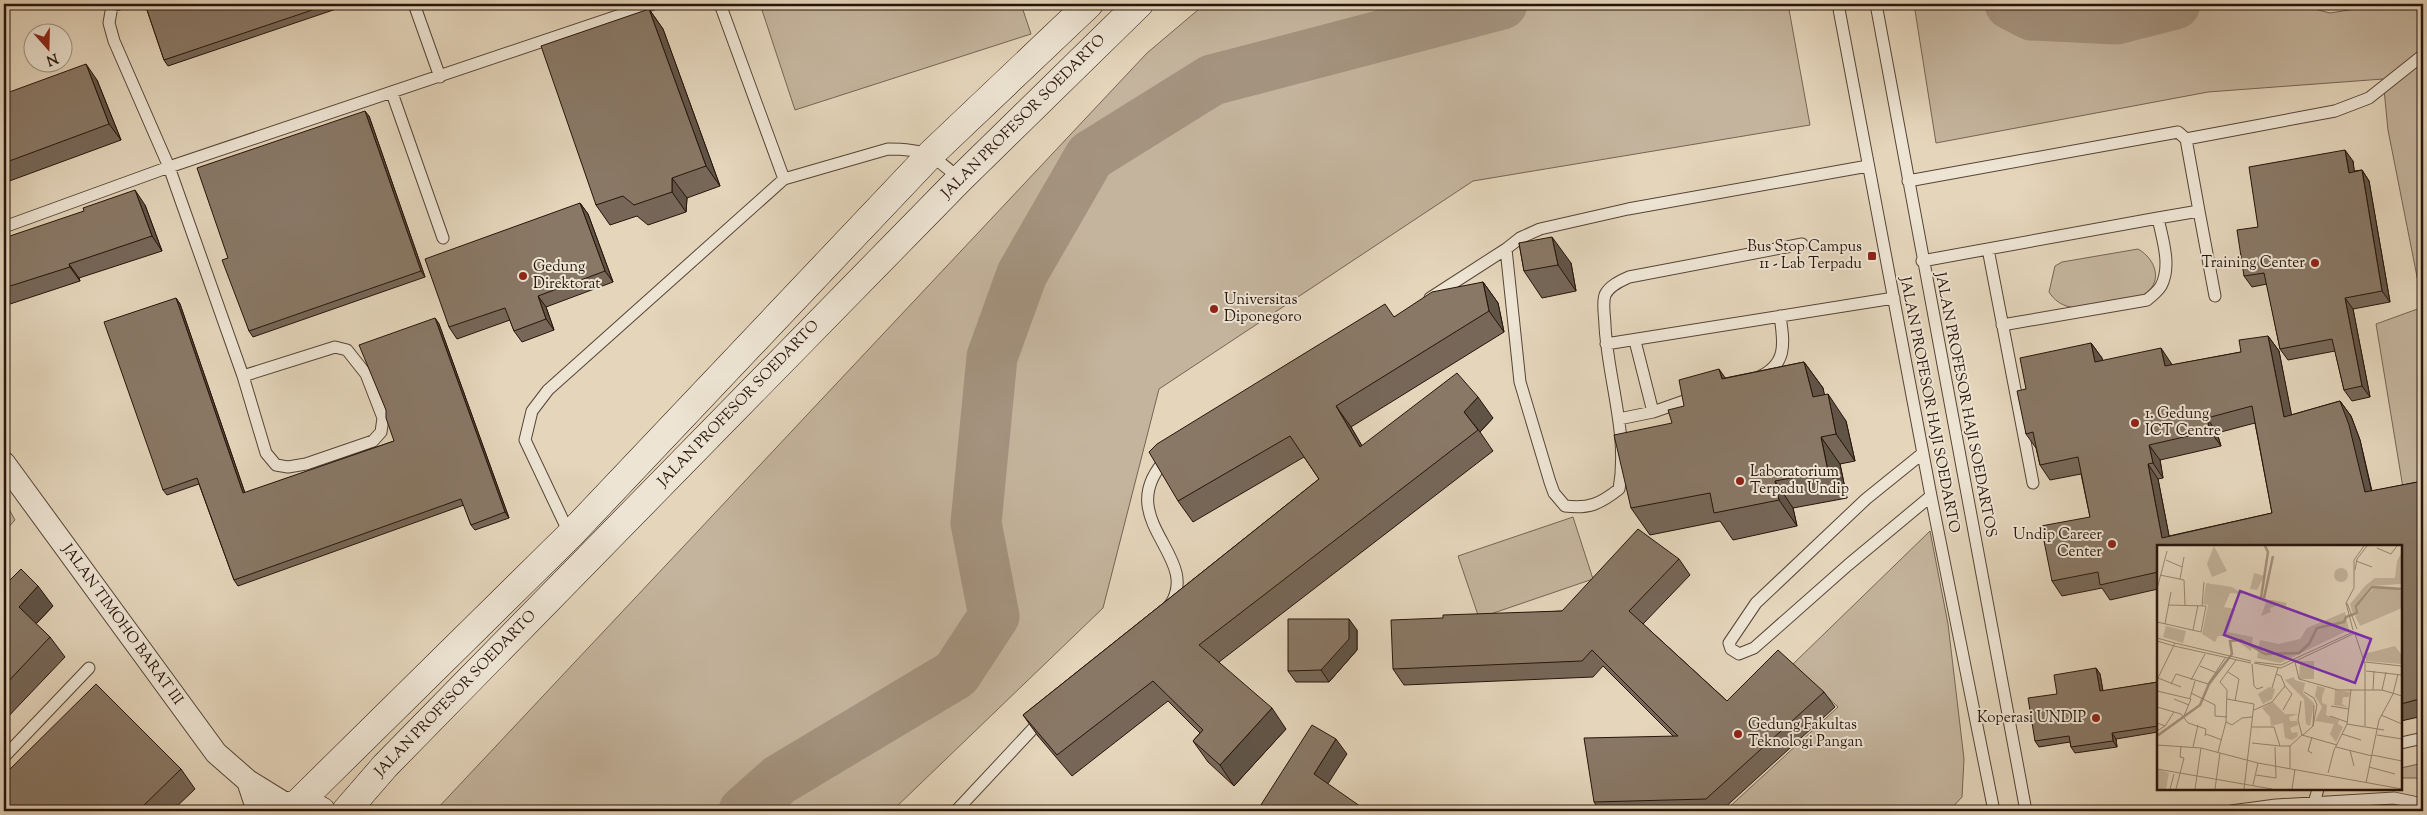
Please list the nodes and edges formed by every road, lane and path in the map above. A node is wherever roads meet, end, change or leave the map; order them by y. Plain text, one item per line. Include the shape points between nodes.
1 (119, 4) edge
2 (414, 4) edge
3 (653, 4) edge
4 (720, 4) edge
5 (1089, 4) edge
6 (1139, 4) edge
7 (1876, 4) edge
8 (1838, 5) edge
9 (2423, 55) edge
10 (440, 77) junction
11 (392, 94) junction
12 (2186, 139) junction
13 (931, 154) junction
14 (1868, 166) junction
15 (169, 167) junction
16 (960, 179) junction
17 (784, 180) junction
18 (1908, 181) junction
19 (2199, 211) junction
20 (2158, 218) junction
21 (4, 227) edge
22 (443, 238) dead end
23 (1802, 244) dead end
24 (1506, 249) junction
25 (1988, 249) junction
26 (1922, 261) junction
27 (2215, 296) dead end
28 (1894, 298) junction
29 (1417, 306) edge
30 (1780, 316) junction
31 (2002, 325) junction
32 (1635, 341) junction
33 (1606, 344) junction
34 (243, 376) junction
35 (1742, 382) edge
36 (1706, 394) edge
37 (1652, 412) junction
38 (1619, 420) junction
39 (1178, 447) edge
40 (1923, 453) junction
41 (4, 462) edge
42 (2033, 483) dead end
43 (1931, 496) junction
44 (570, 535) junction
45 (1164, 615) edge
46 (90, 668) dead end
47 (1053, 707) edge
48 (2423, 738) edge
49 (2402, 743) edge
50 (4, 757) edge
51 (248, 781) junction
52 (2318, 790) edge
53 (2314, 803) junction
54 (2423, 804) edge
55 (295, 808) edge
56 (2276, 808) edge
57 (258, 811) edge
58 (346, 811) edge
59 (956, 811) edge
60 (1994, 811) edge
61 (2026, 811) edge
62 (2231, 811) edge

1 - 15 lane via 112,6 109,23 114,41
2 - 10 lane
3 - 10 lane
4 - 17 lane
5 - 13 street, JALAN PROFESOR SOEDARTO
6 - 16 street, JALAN PROFESOR SOEDARTO
7 - 18 lane, JALAN PROFESOR HAJI SOEDARTOS
8 - 14 lane, JALAN PROFESOR HAJI SOEDARTO
9 - 12 lane via 2369,98 2335,110
10 - 11 lane
11 - 15 lane
11 - 22 lane
12 - 18 lane via 2178,132
12 - 19 lane
13 - 16 lane
13 - 17 lane via 888,149
13 - 44 street, JALAN PROFESOR SOEDARTO
14 - 24 lane via 1628,209 1540,229
14 - 28 lane, JALAN PROFESOR HAJI SOEDARTO
15 - 21 lane
15 - 34 lane
16 - 58 street, JALAN PROFESOR SOEDARTO via 385,766
17 - 44 lane via 548,390 532,411 526,440
18 - 26 lane, JALAN PROFESOR HAJI SOEDARTOS
19 - 20 lane
19 - 27 lane
20 - 25 lane
20 - 31 lane via 2166,258 2165,272 2161,286 2147,300
23 - 33 lane via 1628,277 1614,284 1605,295
24 - 29 lane
24 - 38 lane via 1520,382 1550,482 1565,506 1579,508 1601,503 1619,489 1623,468
25 - 26 lane
25 - 31 lane
26 - 61 lane, JALAN PROFESOR HAJI SOEDARTOS
28 - 30 lane
28 - 40 lane, JALAN PROFESOR HAJI SOEDARTO
30 - 32 lane
30 - 35 lane via 1784,347 1777,363 1760,377
31 - 42 lane
32 - 33 lane
32 - 37 lane
33 - 38 lane
34 - 34 lane via 266,453 276,465 306,464 373,441 382,432 383,418 366,374 347,350 335,348
36 - 37 lane
37 - 38 lane
39 - 45 lane via 1156,470 1147,489 1148,509 1177,573 1176,596
40 - 43 lane, JALAN PROFESOR HAJI SOEDARTO
40 - 43 lane via 1866,499 1756,603 1729,643 1731,649 1739,654 1754,648
41 - 51 street, JALAN TIMOHO BARAT III via 216,753
43 - 60 lane, JALAN PROFESOR HAJI SOEDARTO
44 - 55 street, JALAN PROFESOR SOEDARTO
46 - 50 lane
47 - 59 lane
48 - 49 lane
51 - 55 street, JALAN TIMOHO BARAT III
51 - 57 street
52 - 53 lane
53 - 54 lane via 2394,798
53 - 56 lane
56 - 62 lane

